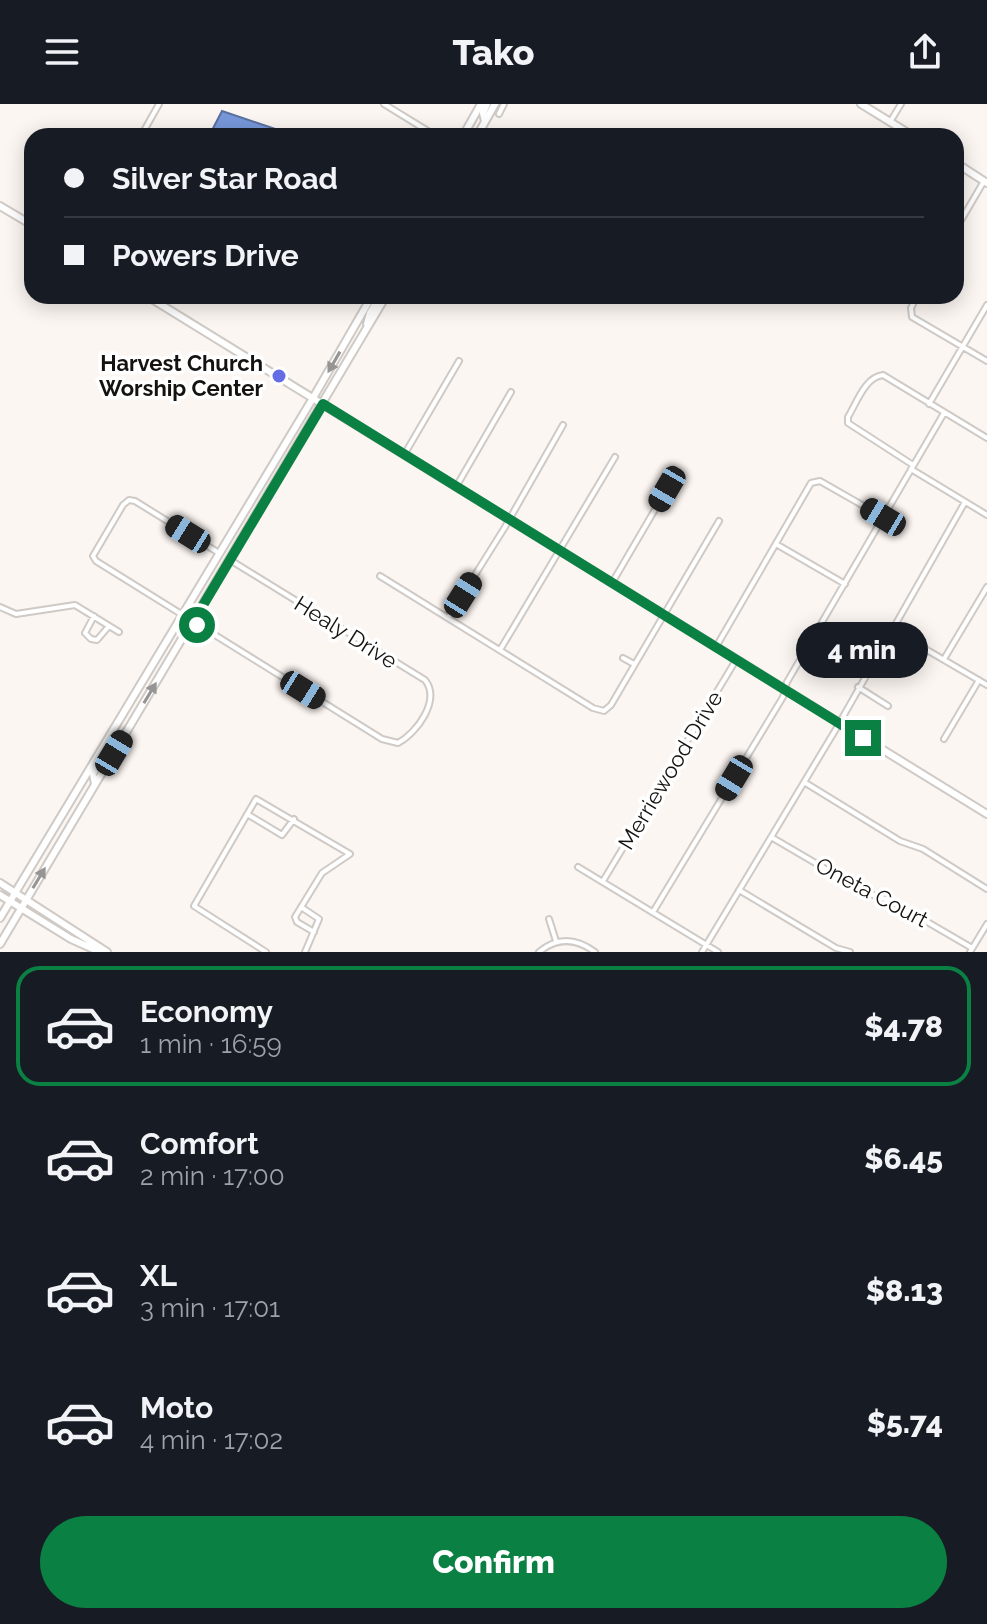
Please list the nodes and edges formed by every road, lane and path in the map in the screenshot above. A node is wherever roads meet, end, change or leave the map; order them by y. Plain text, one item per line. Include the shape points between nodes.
1 (159, 104) edge
2 (384, 104) edge
3 (484, 104) edge
4 (495, 104) edge
5 (504, 104) edge
6 (861, 104) edge
7 (901, 104) edge
8 (499, 114) dead end
9 (485, 121) junction
10 (890, 122) junction
11 (146, 128) edge
12 (423, 128) edge
13 (468, 128) edge
14 (481, 128) edge
15 (900, 128) edge
16 (964, 168) edge
17 (985, 182) edge
18 (0, 206) edge
19 (964, 216) edge
20 (24, 220) edge
21 (160, 304) edge
22 (367, 304) edge
23 (377, 304) edge
24 (914, 304) edge
25 (987, 305) edge
26 (963, 347) junction
27 (459, 361) dead end
28 (987, 361) edge
29 (511, 392) dead end
30 (313, 398) junction
31 (323, 404) junction
32 (929, 404) junction
33 (944, 413) junction
34 (563, 425) dead end
35 (987, 438) edge
36 (404, 455) junction
37 (615, 457) dead end
38 (912, 467) junction
39 (456, 487) junction
40 (667, 489) dead end
41 (965, 502) junction
42 (987, 515) edge
43 (883, 517) junction
44 (508, 520) junction
45 (719, 521) dead end
46 (776, 544) junction
47 (560, 551) junction
48 (220, 554) junction
49 (230, 560) junction
50 (380, 576) dead end
51 (612, 583) junction
52 (845, 584) junction
53 (987, 587) edge
54 (981, 598) junction
55 (987, 601) edge
56 (0, 607) edge
57 (182, 615) junction
58 (663, 615) junction
59 (94, 616) junction
60 (448, 618) junction
61 (193, 622) junction
62 (109, 626) junction
63 (891, 629) junction
64 (119, 632) dead end
65 (716, 647) junction
66 (500, 650) junction
67 (623, 658) dead end
68 (944, 659) junction
69 (736, 660) junction
70 (634, 664) junction
71 (979, 680) junction
72 (987, 685) edge
73 (858, 687) junction
74 (785, 690) junction
75 (888, 706) dead end
76 (839, 722) junction
77 (944, 739) dead end
78 (108, 740) junction
79 (804, 782) junction
80 (95, 785) junction
81 (247, 814) junction
82 (987, 814) edge
83 (294, 819) junction
84 (771, 837) junction
85 (578, 867) dead end
86 (603, 881) junction
87 (0, 883) edge
88 (987, 889) edge
89 (739, 890) junction
90 (16, 892) junction
91 (0, 895) edge
92 (27, 899) junction
93 (10, 901) junction
94 (301, 907) junction
95 (21, 909) junction
96 (653, 912) junction
97 (0, 918) edge
98 (549, 919) dead end
99 (987, 924) edge
100 (314, 932) junction
101 (556, 941) junction
102 (0, 944) edge
103 (706, 945) junction
104 (971, 950) edge
105 (100, 952) edge
106 (107, 952) edge
107 (266, 952) edge
108 (305, 952) edge
109 (539, 952) edge
110 (595, 952) edge
111 (702, 952) edge
112 (718, 952) edge
113 (850, 952) edge

1 - 11 street
2 - 12 street
3 - 9 main road
3 - 13 main road
4 - 9 main road
5 - 8 street
6 - 10 main road
7 - 10 street
9 - 14 main road
10 - 15 main road
16 - 17 main road
17 - 19 street
18 - 20 main road
21 - 30 main road
22 -> 30 main road
23 - 31 main road
24 - 26 street via 910,313 916,320
25 - 26 street
26 - 28 street
26 - 32 street
27 - 36 street
29 - 39 street
30 - 31 main road
30 - 48 main road
31 - 36 main road
31 - 49 main road
32 - 33 street
32 - 38 street via 883,375 870,379 848,417 851,427
33 - 35 street
33 - 38 street
34 - 44 street
36 - 39 main road
37 - 47 street
38 - 41 street
38 - 43 street
39 - 44 main road
40 - 51 street
41 - 42 street
41 - 63 street
43 - 46 street via 820,481 811,483
43 - 52 street
44 - 47 main road
44 - 60 street
45 - 58 street
46 - 52 street
46 - 65 street
47 - 51 main road
47 - 66 street
48 - 57 main road
48 - 57 street via 129,500 95,549 96,561
49 - 61 main road
49 - 61 street, Healy Drive via 425,680 430,702 421,720 406,739 390,742
50 - 60 street
51 - 58 main road
52 - 74 street
53 - 54 street
54 - 55 street
54 - 68 street
56 - 59 street via 16,614 75,605
57 - 61 street
57 - 78 main road
58 - 65 main road
58 - 70 street
59 - 62 street
59 - 62 street via 85,633 91,639 97,640
60 - 66 street
80 -> 61 main road
62 - 64 street
63 - 68 street
63 - 73 street
65 - 69 main road
66 - 70 street via 604,711
67 - 70 street
68 - 71 street
69 - 74 main road
69 - 86 street, Merriewood Drive
71 - 72 street
71 - 77 street
73 - 75 street
73 - 76 street
74 - 76 main road
74 - 96 street
76 - 79 street
76 - 82 main road
78 - 80 main road via 93,774
78 - 90 main road
79 - 84 street
79 - 88 street
92 -> 80 main road
81 - 83 street via 282,835
81 - 83 street via 258,798
81 - 107 street via 194,906
83 - 94 street via 350,854 322,873
84 - 89 street
84 - 104 street, Oneta Court
85 - 86 street
86 - 96 street
87 - 90 main road
89 - 103 street
89 - 113 street
90 - 92 main road
90 - 93 main road
91 - 93 main road
92 - 95 main road
92 - 106 main road
93 - 95 main road
93 - 97 main road
94 - 100 street via 319,919
94 - 100 street via 295,920
95 - 102 main road
95 - 105 main road
96 - 103 street
98 - 101 street
99 - 104 street
100 - 108 street
101 - 109 street
101 - 110 street via 574,941
103 - 111 street
103 - 112 street

